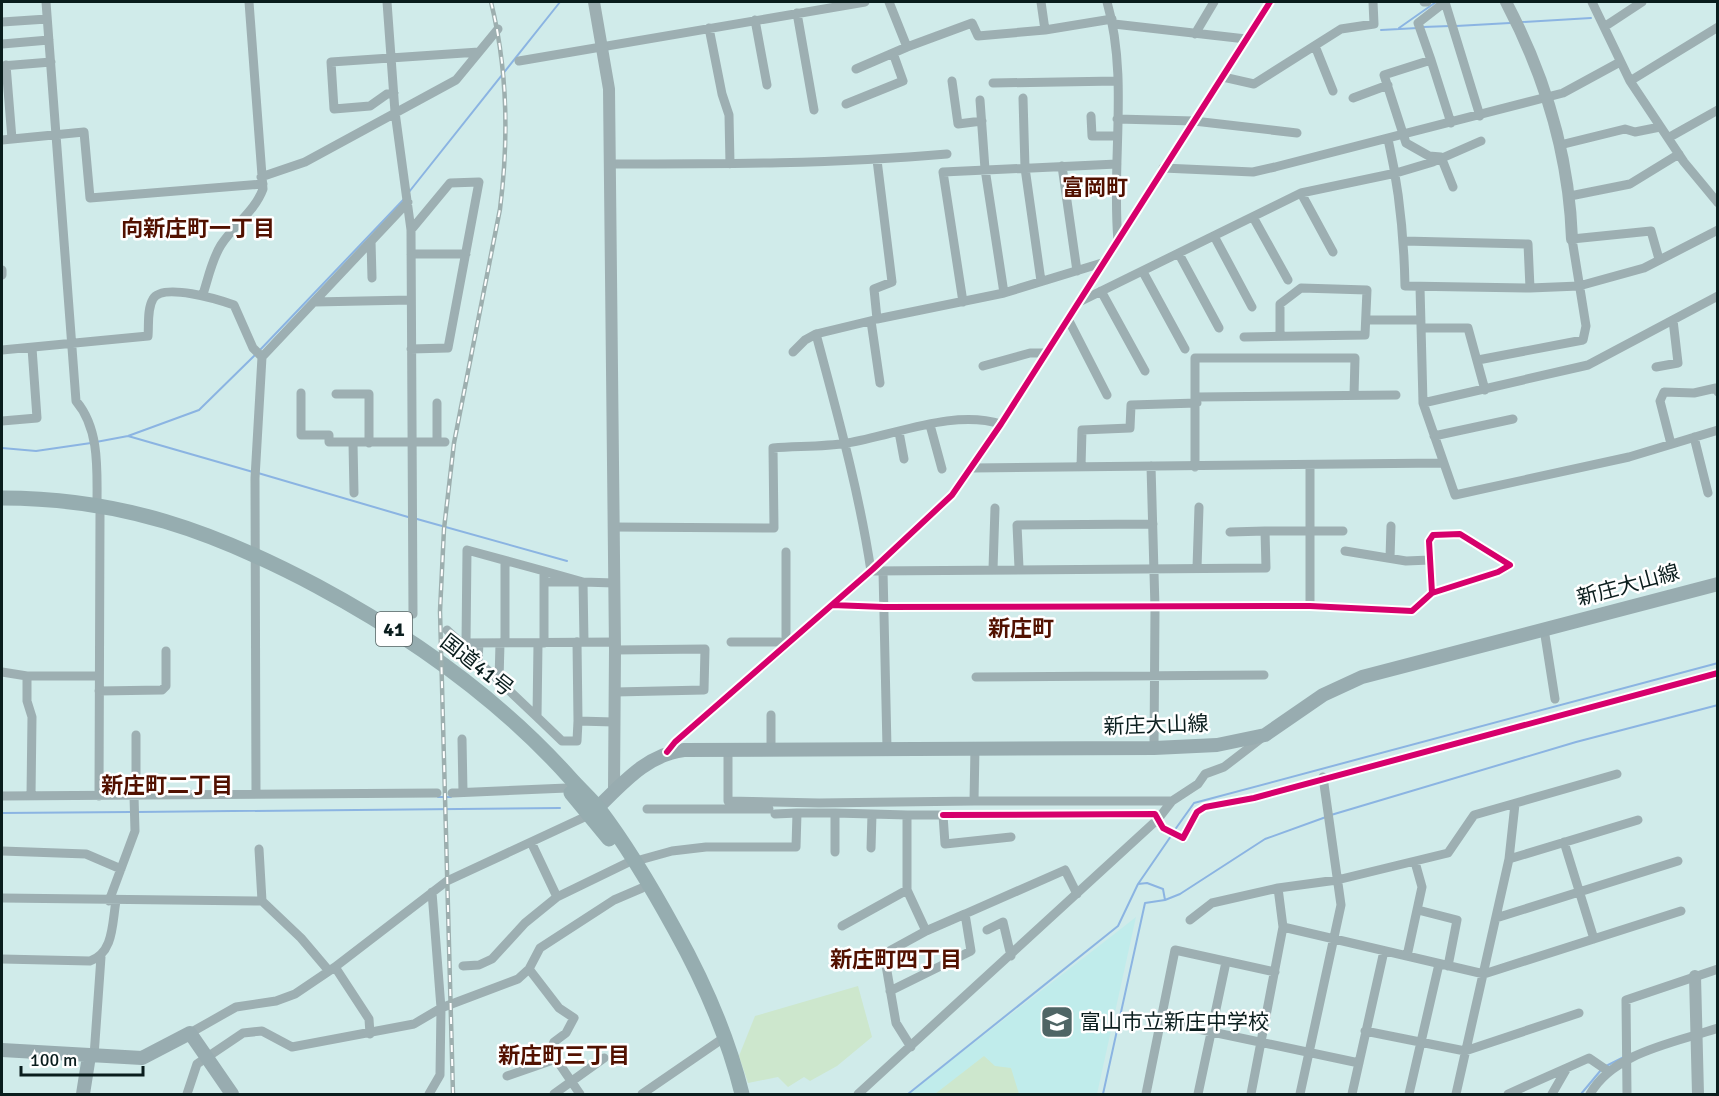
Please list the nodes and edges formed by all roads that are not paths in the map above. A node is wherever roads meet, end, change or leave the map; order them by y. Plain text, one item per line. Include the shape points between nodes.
1 (46, 2) edge
2 (249, 2) edge
3 (387, 2) edge
4 (594, 2) edge
5 (865, 2) edge
6 (889, 2) edge
7 (1041, 2) edge
8 (1107, 2) edge
9 (1214, 2) edge
10 (1270, 2) edge
11 (1373, 2) edge
12 (1445, 2) edge
13 (1506, 2) edge
14 (1592, 2) edge
15 (1642, 2) edge
16 (798, 13) junction
17 (47, 19) junction
18 (755, 20) junction
19 (1113, 21) junction
20 (2, 22) edge
21 (1604, 27) junction
22 (1718, 27) edge
23 (709, 28) junction
24 (498, 29) dead end
25 (1045, 30) junction
26 (1196, 34) junction
27 (1246, 39) junction
28 (49, 40) junction
29 (2, 44) edge
30 (602, 46) junction
31 (1316, 46) junction
32 (907, 47) junction
33 (479, 52) junction
34 (893, 53) junction
35 (391, 58) junction
36 (1431, 60) junction
37 (519, 61) dead end
38 (51, 62) junction
39 (1620, 62) junction
40 (4, 65) edge
41 (856, 69) dead end
42 (1223, 77) junction
43 (952, 81) dead end
44 (1118, 81) junction
45 (1630, 81) junction
46 (993, 83) dead end
47 (767, 85) dead end
48 (1388, 85) junction
49 (1333, 91) dead end
50 (394, 93) junction
51 (1548, 97) junction
52 (1023, 98) dead end
53 (1353, 98) dead end
54 (980, 100) dead end
55 (846, 104) dead end
56 (814, 110) dead end
57 (1718, 110) edge
58 (395, 112) junction
59 (1092, 116) dead end
60 (1480, 116) junction
61 (1117, 119) junction
62 (982, 121) junction
63 (1194, 121) junction
64 (1451, 123) junction
65 (1660, 126) junction
66 (1298, 134) dead end
67 (1403, 134) junction
68 (57, 135) junction
69 (1117, 136) junction
70 (1668, 138) junction
71 (12, 139) junction
72 (1388, 139) junction
73 (2, 140) edge
74 (1481, 141) dead end
75 (1560, 145) junction
76 (947, 154) dead end
77 (1679, 154) junction
78 (1441, 157) junction
79 (877, 160) junction
80 (611, 164) junction
81 (730, 164) junction
82 (1117, 164) junction
83 (1062, 166) junction
84 (1025, 168) junction
85 (1163, 168) junction
86 (986, 169) junction
87 (1396, 173) junction
88 (262, 181) junction
89 (1453, 187) dead end
90 (1301, 194) junction
91 (1570, 196) junction
92 (408, 202) junction
93 (1718, 203) edge
94 (1253, 217) junction
95 (411, 230) junction
96 (1718, 230) edge
97 (1214, 236) junction
98 (1572, 239) junction
99 (371, 241) junction
100 (1118, 241) junction
101 (1404, 241) junction
102 (1334, 252) dead end
103 (411, 254) junction
104 (466, 254) junction
105 (1179, 254) junction
106 (1659, 259) junction
107 (1102, 263) junction
108 (2, 270) edge
109 (1077, 271) junction
110 (1143, 272) junction
111 (2, 275) edge
112 (372, 278) dead end
113 (1288, 280) dead end
114 (1041, 281) junction
115 (1579, 286) junction
116 (1420, 287) junction
117 (1530, 288) junction
118 (1101, 291) junction
119 (1004, 293) junction
120 (203, 294) junction
121 (1718, 296) edge
122 (411, 300) junction
123 (314, 302) junction
124 (963, 302) junction
125 (1079, 302) junction
126 (1252, 307) dead end
127 (1068, 319) junction
128 (874, 320) junction
129 (1367, 320) junction
130 (1673, 320) junction
131 (1421, 324) junction
132 (1219, 328) dead end
133 (816, 334) junction
134 (1280, 336) junction
135 (1244, 337) dead end
136 (73, 344) junction
137 (32, 348) junction
138 (411, 349) junction
139 (1185, 349) dead end
140 (2, 350) edge
141 (794, 352) dead end
142 (1046, 353) junction
143 (262, 357) junction
144 (1478, 360) junction
145 (983, 366) dead end
146 (1656, 367) dead end
147 (1145, 371) dead end
148 (880, 383) dead end
149 (1485, 390) junction
150 (301, 393) dead end
151 (1718, 393) edge
152 (336, 394) dead end
153 (1107, 394) dead end
154 (1396, 394) dead end
155 (1354, 395) junction
156 (1197, 400) junction
157 (437, 402) dead end
158 (1423, 403) junction
159 (1513, 419) dead end
160 (2, 421) edge
161 (1001, 424) junction
162 (930, 425) junction
163 (1718, 430) edge
164 (899, 432) junction
165 (1434, 436) junction
166 (1694, 437) junction
167 (353, 442) junction
168 (411, 442) junction
169 (369, 443) junction
170 (846, 443) junction
171 (1671, 444) junction
172 (904, 459) dead end
173 (1443, 464) junction
174 (1151, 466) junction
175 (1310, 466) junction
176 (1081, 467) junction
177 (1196, 467) junction
178 (972, 468) junction
179 (942, 469) dead end
180 (354, 493) dead end
181 (1708, 493) dead end
182 (2, 498) edge
183 (2, 505) edge
184 (1199, 507) dead end
185 (995, 508) dead end
186 (98, 509) junction
187 (1153, 524) junction
188 (1391, 526) dead end
189 (613, 527) junction
190 (1265, 531) junction
191 (1310, 531) junction
192 (1343, 531) dead end
193 (1230, 532) dead end
194 (1345, 551) dead end
195 (786, 552) dead end
196 (1390, 558) junction
197 (1430, 560) junction
198 (505, 561) junction
199 (1018, 568) junction
200 (1154, 568) junction
201 (1197, 568) junction
202 (993, 569) junction
203 (544, 571) junction
204 (871, 571) junction
205 (884, 571) junction
206 (544, 582) junction
207 (583, 582) junction
208 (614, 583) junction
209 (1718, 584) edge
210 (1432, 593) junction
211 (832, 605) junction
212 (1310, 606) junction
213 (884, 607) junction
214 (1155, 608) junction
215 (413, 614) dead end
216 (1544, 629) junction
217 (447, 630) dead end
218 (580, 642) junction
219 (731, 642) dead end
220 (466, 643) junction
221 (479, 643) junction
222 (503, 643) junction
223 (541, 643) junction
224 (786, 645) junction
225 (615, 646) junction
226 (165, 651) dead end
227 (2, 672) edge
228 (1718, 673) edge
229 (1264, 675) dead end
230 (27, 676) junction
231 (98, 676) junction
232 (1155, 676) junction
233 (976, 677) dead end
234 (500, 681) junction
235 (704, 690) junction
236 (99, 692) junction
237 (615, 692) junction
238 (1555, 699) dead end
239 (712, 710) junction
240 (771, 715) dead end
241 (537, 717) junction
242 (578, 721) junction
243 (615, 722) junction
244 (136, 735) dead end
245 (1265, 735) junction
246 (462, 739) dead end
247 (886, 748) junction
248 (975, 748) junction
249 (1154, 748) junction
250 (728, 750) junction
251 (771, 750) junction
252 (667, 752) junction
253 (557, 770) junction
254 (1617, 774) dead end
255 (1323, 777) junction
256 (567, 788) junction
257 (614, 789) junction
258 (452, 792) dead end
259 (463, 792) junction
260 (437, 793) dead end
261 (256, 794) junction
262 (2, 796) edge
263 (31, 796) junction
264 (99, 796) junction
265 (134, 796) junction
266 (728, 801) junction
267 (974, 801) junction
268 (1172, 801) junction
269 (1515, 804) junction
270 (647, 809) dead end
271 (719, 809) junction
272 (594, 812) junction
273 (797, 813) junction
274 (835, 813) junction
275 (872, 814) junction
276 (907, 815) junction
277 (943, 815) junction
278 (1158, 819) junction
279 (1638, 820) dead end
280 (1011, 837) dead end
281 (531, 842) junction
282 (1564, 842) junction
283 (871, 848) dead end
284 (259, 849) dead end
285 (2, 851) edge
286 (835, 852) dead end
287 (1509, 859) junction
288 (1415, 861) junction
289 (1678, 861) dead end
290 (632, 862) junction
291 (121, 869) junction
292 (1337, 880) junction
293 (642, 888) junction
294 (1278, 888) junction
295 (907, 890) junction
296 (432, 892) junction
297 (1580, 892) junction
298 (1077, 894) junction
299 (557, 897) junction
300 (2, 898) edge
301 (112, 901) junction
302 (262, 901) junction
303 (1418, 910) junction
304 (1682, 911) dead end
305 (965, 915) junction
306 (1496, 918) junction
307 (1190, 920) dead end
308 (842, 926) dead end
309 (1283, 927) junction
310 (987, 930) dead end
311 (926, 931) junction
312 (1333, 939) junction
313 (1594, 939) junction
314 (1384, 951) junction
315 (1011, 956) junction
316 (1407, 956) junction
317 (101, 957) junction
318 (2, 959) edge
319 (1226, 962) junction
320 (1444, 965) junction
321 (463, 966) dead end
322 (332, 969) junction
323 (529, 969) junction
324 (1718, 969) edge
325 (1275, 972) junction
326 (1484, 974) junction
327 (1695, 976) junction
328 (890, 991) junction
329 (441, 1008) junction
330 (1579, 1013) dead end
331 (1160, 1021) junction
332 (1718, 1028) edge
333 (1365, 1031) junction
334 (1210, 1032) junction
335 (190, 1033) junction
336 (370, 1034) junction
337 (1695, 1036) junction
338 (1420, 1041) junction
339 (721, 1042) junction
340 (1262, 1043) junction
341 (911, 1047) junction
342 (2, 1050) edge
343 (1464, 1051) junction
344 (1308, 1053) junction
345 (92, 1056) junction
346 (205, 1057) junction
347 (603, 1058) dead end
348 (556, 1059) junction
349 (1627, 1060) junction
350 (1359, 1063) junction
351 (1567, 1068) junction
352 (1608, 1071) junction
353 (507, 1076) dead end
354 (571, 1082) junction
355 (871, 1090) edge
356 (83, 1095) edge
357 (187, 1095) edge
358 (232, 1095) edge
359 (429, 1095) edge
360 (554, 1095) edge
361 (580, 1095) edge
362 (642, 1095) edge
363 (732, 1095) edge
364 (742, 1095) edge
365 (858, 1095) edge
366 (1146, 1095) edge
367 (1198, 1095) edge
368 (1251, 1095) edge
369 (1300, 1095) edge
370 (1352, 1095) edge
371 (1409, 1095) edge
372 (1456, 1095) edge
373 (1508, 1095) edge
374 (1552, 1095) edge
375 (1590, 1095) edge
376 (1627, 1095) edge
377 (1698, 1095) edge

1 - 17 street
2 - 88 street
3 - 35 street
4 - 30 street
5 - 16 street
6 - 32 street
7 - 25 street
8 - 19 street
9 - 26 street
10 - 27 street
11 - 31 street via 1374,24 1341,29
12 - 36 street via 1418,23
12 - 60 street
13 - 51 street
14 - 21 street
15 - 21 street
16 - 18 street
16 - 56 street
17 - 20 street
17 - 28 street
18 - 23 street
18 - 47 street
19 - 25 street
19 - 26 street
19 - 44 street
21 - 39 street
22 - 45 street
23 - 30 street
23 - 81 street via 729,115
24 - 33 street
25 - 32 street via 978,36 972,23
26 - 27 street
27 - 42 street
28 - 29 street
28 - 38 street
30 - 37 street
30 - 80 street via 609,89
31 - 42 street via 1254,84
31 - 49 street
32 - 34 street
33 - 35 street
33 - 58 street via 456,80
34 - 41 street
34 - 55 street via 903,81
35 - 50 street
35 - 50 street via 331,62 334,109 370,106
36 - 48 street via 1384,75
36 - 64 street
38 - 40 street
38 - 68 street
39 - 45 street
39 - 51 street
40 - 71 street
42 - 63 street
43 - 62 street via 958,124
44 - 46 street
44 - 61 street
45 - 65 street
48 - 53 street
48 - 67 street
50 - 58 street
51 - 60 street
51 - 75 street
52 - 84 street
54 - 62 street
57 - 70 street
58 - 88 street
58 - 92 street
59 - 69 street via 1092,136
60 - 64 street
61 - 63 street
61 - 69 street
62 - 86 street
63 - 66 street
63 - 85 street
64 - 67 street
65 - 70 street
65 - 75 street via 1635,132 1625,129
67 - 72 street
67 - 78 street via 1406,143 1419,152
68 - 71 street
68 - 88 street via 84,132 90,198
68 - 136 street
69 - 82 street
70 - 77 street
71 - 73 street
72 - 85 street via 1253,172
72 - 87 street
74 - 78 street
75 - 91 street
76 - 79 street
77 - 91 street via 1630,184
77 - 93 street
78 - 87 street
78 - 89 street
79 - 81 street
79 - 128 street via 892,282 874,289
80 - 81 street
80 - 189 street
82 - 83 street
82 - 100 street
83 - 84 street
83 - 109 street
84 - 86 street
84 - 114 street
85 - 100 street
86 - 119 street
86 - 124 street via 943,172
87 - 90 street
87 - 101 street
88 - 120 street via 258,202 219,248
90 - 94 street
90 - 102 street
91 - 98 street
92 - 95 street
92 - 99 street
94 - 97 street
94 - 113 street
95 - 103 street
95 - 104 street via 450,183 479,182
96 - 106 street
97 - 105 street
97 - 126 street
98 - 106 street via 1651,231
98 - 115 street
99 - 112 street
99 - 123 street
100 - 107 street
101 - 116 street via 1405,286
101 - 117 street via 1528,244
103 - 104 street
103 - 122 street
104 - 138 street via 448,348
105 - 110 street
105 - 132 street
106 - 115 street via 1644,268
107 - 109 street
107 - 125 street
108 - 111 street
109 - 114 street
110 - 118 street
110 - 139 street
114 - 119 street
115 - 117 street
115 - 144 street via 1586,326 1583,339
116 - 117 street
116 - 131 street
118 - 125 street
118 - 147 street
119 - 124 street
120 - 136 street via 160,292 154,297 148,336
120 - 143 street via 234,305 253,348
121 - 130 street
122 - 123 street
122 - 138 street
123 - 143 street
124 - 128 street
125 - 127 street
127 - 142 street
127 - 153 street
128 - 133 street
128 - 148 street
129 - 131 street
129 - 134 street via 1365,335
129 - 134 street via 1366,290 1301,288 1280,304
130 - 146 street via 1678,363
130 - 149 street via 1588,365
131 - 144 street via 1468,328
131 - 158 street
133 - 141 street
133 - 170 street
134 - 135 street
136 - 137 street
136 - 186 street via 76,401 90,424 96,452
137 - 140 street
137 - 160 street via 37,418
138 - 168 street
142 - 145 street via 1030,353
142 - 161 street
143 - 261 street via 255,478
144 - 149 street
149 - 158 street
150 - 167 street via 301,435 329,435 329,442
151 - 171 street via 1716,388 1664,393 1660,401
152 - 169 street via 369,394
154 - 155 street
155 - 156 street
155 - 156 street via 1355,358 1196,358
156 - 176 street via 1131,405 1130,428 1082,430
156 - 177 street
157 - 168 street via 441,442
158 - 165 street
159 - 165 street
161 - 162 street via 982,418
161 - 178 street
162 - 164 street
162 - 179 street
163 - 166 street
164 - 170 street
164 - 172 street
165 - 173 street
166 - 171 street
166 - 181 street
167 - 169 street
167 - 180 street
168 - 169 street
168 - 215 street
170 - 189 street via 773,448 774,528
170 - 204 street
171 - 173 street via 1598,465 1455,495
173 - 175 street
174 - 176 street
174 - 177 street
174 - 187 street
175 - 177 street
175 - 191 street
176 - 178 street
178 - 204 street via 952,495
182 - 186 highway, 国道41号 / 41 via 60,500
183 - 186 highway, 国道41号 / 41
184 - 201 street
185 - 202 street
186 - 231 street
186 - 253 highway, 国道41号 / 41 via 155,517 198,535 386,633 477,699
187 - 199 street via 1017,525
187 - 200 street
188 - 196 street
189 - 208 street
190 - 191 street
190 - 193 street
190 - 201 street via 1266,568
191 - 192 street
191 - 212 street
194 - 196 street
195 - 224 street
196 - 197 street
197 - 210 street
197 - 210 street via 1429,541 1433,535 1460,534 1510,566
198 - 203 street
198 - 220 street via 466,550
198 - 222 street
199 - 200 street
199 - 202 street
200 - 201 street
200 - 214 street
202 - 205 street
203 - 206 street
203 - 207 street
204 - 205 street
204 - 211 street
205 - 213 street
206 - 207 street
206 - 223 street
207 - 208 street
207 - 218 street
208 - 225 street
209 - 216 main road, 新庄大山線
210 - 212 street via 1412,611
211 - 213 street
211 - 224 street
212 - 214 street
213 - 214 street
213 - 247 street
214 - 232 street
216 - 238 street
216 - 245 main road, 新庄大山線 via 1347,683
217 - 220 street
218 - 223 street
218 - 225 street
218 - 242 street
219 - 224 street
220 - 221 street
221 - 222 street
221 - 234 street via 478,661
222 - 223 street
222 - 234 street
223 - 241 street
224 - 239 street
225 - 235 street via 705,649
225 - 237 street
226 - 236 street via 166,686 162,690
227 - 230 street
228 - 255 street
229 - 232 street
230 - 231 street
230 - 263 street via 27,701 32,717
231 - 236 street
232 - 233 street
232 - 249 street
234 - 241 street
235 - 237 street
235 - 239 street via 705,701
236 - 264 street
237 - 243 street
239 - 252 street
240 - 251 street
241 - 242 street via 562,741 577,741
242 - 243 street
243 - 257 street
244 - 265 street
245 - 249 main road, 新庄大山線 via 1217,745
245 - 268 street
246 - 259 street
247 - 248 main road, 新庄大山線
247 - 251 main road, 新庄大山線
248 - 249 main road, 新庄大山線
248 - 267 street
250 - 251 main road, 新庄大山線
250 - 252 main road, 新庄大山線
250 - 266 street
252 - 257 main road
253 - 256 highway, 国道41号 / 41
253 - 272 highway, 国道41号 / 41
254 - 269 street
255 - 278 street via 1254,798 1205,807 1197,812 1183,838 1164,828
255 - 292 street
256 - 259 street
256 - 272 highway, 国道41号 / 41
257 - 272 main road
258 - 259 street
260 - 261 street
261 - 265 street
262 - 263 street
263 - 264 street
264 - 265 street
265 - 291 street via 135,831
266 - 267 street
266 - 271 street
267 - 268 street
268 - 278 street
269 - 287 street
269 - 288 street via 1474,815 1448,853
270 - 271 street
271 - 273 street
272 - 281 street
272 - 290 highway, 国道41号 / 41
273 - 274 street
273 - 290 street via 796,847 706,847
274 - 275 street
274 - 286 street
275 - 276 street
275 - 283 street
276 - 277 street
276 - 295 street
277 - 278 street via 1155,814
277 - 280 street via 945,844
278 - 298 street
279 - 282 street
281 - 296 street via 457,876
281 - 299 street
282 - 287 street
282 - 297 street
284 - 302 street
285 - 291 street via 86,854
287 - 306 street
288 - 292 street
288 - 303 street via 1422,887
289 - 297 street
290 - 293 highway, 国道41号 / 41
290 - 299 street
290 - 339 highway, 国道41号 / 41 via 699,974
291 - 301 street
292 - 294 street
292 - 312 street via 1341,905
293 - 323 street via 614,900 540,948
293 - 339 highway, 国道41号 / 41
294 - 307 street via 1212,903
294 - 309 street
295 - 308 street
295 - 311 street
296 - 322 street
296 - 329 street
297 - 306 street
297 - 313 street
298 - 305 street via 1065,870
298 - 315 street
299 - 321 street via 525,922 492,959
300 - 301 street
301 - 302 street
301 - 317 street via 107,951
302 - 322 street
303 - 316 street
303 - 320 street via 1458,920
304 - 313 street
305 - 311 street
305 - 328 street via 971,951
306 - 326 street
309 - 312 street
309 - 325 street
310 - 315 street via 1003,922
311 - 328 street via 884,954
312 - 314 street
312 - 344 street
313 - 326 street
314 - 316 street
314 - 333 street
315 - 341 street
316 - 320 street
317 - 318 street via 90,961
317 - 345 street
319 - 325 street
319 - 331 street via 1175,950
319 - 334 street
320 - 326 street
320 - 338 street
322 - 335 street via 296,994 236,1007
322 - 336 street via 369,1019
323 - 329 street via 518,979
323 - 348 street via 559,1008 574,1018 566,1033 554,1042
324 - 327 street
325 - 340 street
326 - 343 street
327 - 337 street
327 - 349 street via 1626,1000
328 - 341 street via 896,1023
329 - 336 street via 414,1024
329 - 359 street via 440,1075
330 - 343 street
331 - 334 street
331 - 366 street
332 - 337 street
333 - 338 street
333 - 350 street
334 - 340 street
334 - 367 street
335 - 345 main road via 142,1058
335 - 346 main road
336 - 346 street via 292,1047 262,1031 243,1033
337 - 349 street
337 - 377 street
338 - 343 street
338 - 371 street
339 - 362 street via 680,1074 670,1074
339 - 363 highway, 国道41号 / 41
339 - 364 highway, 国道41号 / 41
340 - 344 street
340 - 368 street
341 - 355 street
342 - 345 main road
343 - 372 street
344 - 350 street
344 - 369 street
345 - 356 main road
346 - 357 street via 193,1069
346 - 358 main road
347 - 354 street
348 - 353 street
348 - 354 street
349 - 352 street
349 - 376 street
350 - 370 street
351 - 352 street via 1589,1058
351 - 373 street
351 - 374 street
352 - 375 street
354 - 360 street
354 - 361 street
355 - 365 street

